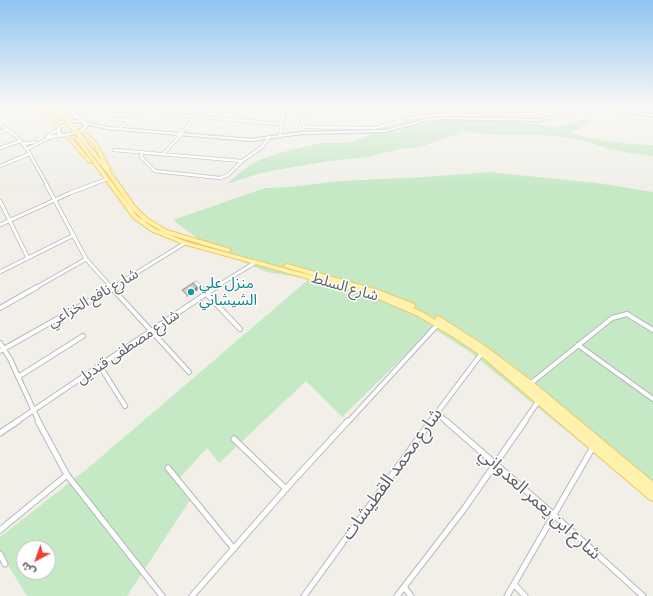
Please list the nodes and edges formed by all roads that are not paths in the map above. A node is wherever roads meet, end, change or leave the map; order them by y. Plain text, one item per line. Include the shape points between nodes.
1 (12, 133) edge
2 (53, 133) edge
3 (58, 133) edge
4 (81, 133) junction
5 (157, 133) edge
6 (181, 133) edge
7 (281, 133) edge
8 (317, 133) edge
9 (66, 135) junction
10 (179, 135) junction
11 (280, 136) junction
12 (269, 138) junction
13 (20, 141) junction
14 (41, 141) junction
15 (23, 144) junction
16 (0, 148) edge
17 (27, 149) junction
18 (114, 150) dead end
19 (142, 152) junction
20 (164, 153) junction
21 (29, 154) junction
22 (242, 161) junction
23 (0, 166) edge
24 (106, 174) junction
25 (54, 200) junction
26 (0, 201) edge
27 (9, 220) junction
28 (0, 225) edge
29 (74, 235) junction
30 (184, 243) junction
31 (28, 258) junction
32 (86, 259) junction
33 (256, 262) junction
34 (0, 272) edge
35 (196, 283) dead end
36 (112, 288) junction
37 (206, 293) junction
38 (0, 308) edge
39 (438, 324) junction
40 (240, 329) dead end
41 (152, 330) junction
42 (653, 330) edge
43 (83, 336) dead end
44 (0, 343) edge
45 (578, 344) junction
46 (2, 350) edge
47 (482, 353) junction
48 (100, 366) junction
49 (189, 372) dead end
50 (18, 377) junction
51 (530, 384) junction
52 (653, 399) edge
53 (539, 400) junction
54 (125, 406) dead end
55 (33, 411) junction
56 (437, 413) junction
57 (0, 433) edge
58 (234, 439) dead end
59 (593, 447) junction
60 (496, 464) junction
61 (168, 468) dead end
62 (67, 475) junction
63 (653, 488) edge
64 (286, 489) junction
65 (653, 497) edge
66 (554, 515) junction
67 (0, 530) edge
68 (234, 549) junction
69 (0, 554) edge
70 (5, 564) dead end
71 (514, 584) junction
72 (404, 587) junction
73 (162, 596) edge
74 (192, 596) edge
75 (304, 596) edge
76 (397, 596) edge
77 (411, 596) edge
78 (507, 596) edge
79 (525, 596) edge
80 (643, 596) edge

1 - 13 street
2 - 14 street
3 - 9 main road
4 - 9 main road
4 - 24 main road, شارع السلط
4 - 24 main road via 100,152
5 - 10 main road
6 - 10 street
7 - 11 street
8 - 11 main road
9 - 14 street
9 - 24 main road via 91,163
10 - 12 main road via 238,140
10 - 20 street
11 - 12 main road
12 - 22 street via 262,147
13 - 15 street
13 - 16 street
14 - 15 street
14 - 17 street
15 - 17 street
17 - 21 street
18 - 19 street
19 - 20 street
19 - 22 street via 141,157 155,171 216,178 228,175
20 - 22 street
21 - 23 street
21 - 25 street
24 - 25 street
24 - 30 main road, شارع السلط via 127,207 141,222
24 - 51 main road, شارع السلط via 137,212 165,231 399,300 426,312 462,334
25 - 27 street
25 - 29 street
26 - 27 street
27 - 28 street
27 - 31 street
29 - 31 street
29 - 32 street
30 - 33 main road, شارع السلط
30 - 36 street, شارع نافع الخزاعي
31 - 34 street
32 - 36 street
32 - 38 street
33 - 37 street, شارع مصطفى قنديل
33 - 39 main road, شارع السلط via 380,297 411,309
35 - 37 street
36 - 41 street
36 - 46 street, شارع نافع الخزاعي
37 - 40 street
37 - 41 street, شارع مصطفى قنديل
39 - 47 main road, شارع السلط
39 - 64 street
41 - 48 street, شارع مصطفى قنديل
41 - 49 street
42 - 45 street via 624,314 612,318
43 - 50 street
44 - 46 street
45 - 51 street
45 - 52 street
46 - 50 street
47 - 53 main road, شارع السلط
47 - 56 street, شارع محمد القطيشات
48 - 54 street
48 - 55 street, شارع مصطفى قنديل
50 - 55 street
51 - 63 main road, شارع السلط
53 - 59 main road, شارع السلط
53 - 60 street
55 - 57 street, شارع مصطفى قنديل
55 - 62 street
56 - 60 street, شارع ابن يعمر العدواني
56 - 75 street, شارع محمد القطيشات
58 - 64 street
59 - 65 main road, شارع السلط
59 - 66 street
60 - 66 street, شارع ابن يعمر العدواني
60 - 72 street
61 - 68 street
62 - 67 street
62 - 73 street
64 - 68 street
66 - 71 street
66 - 80 street, شارع ابن يعمر العدواني
68 - 74 street
69 - 70 street
71 - 78 street
71 - 79 street
72 - 76 street
72 - 77 street

